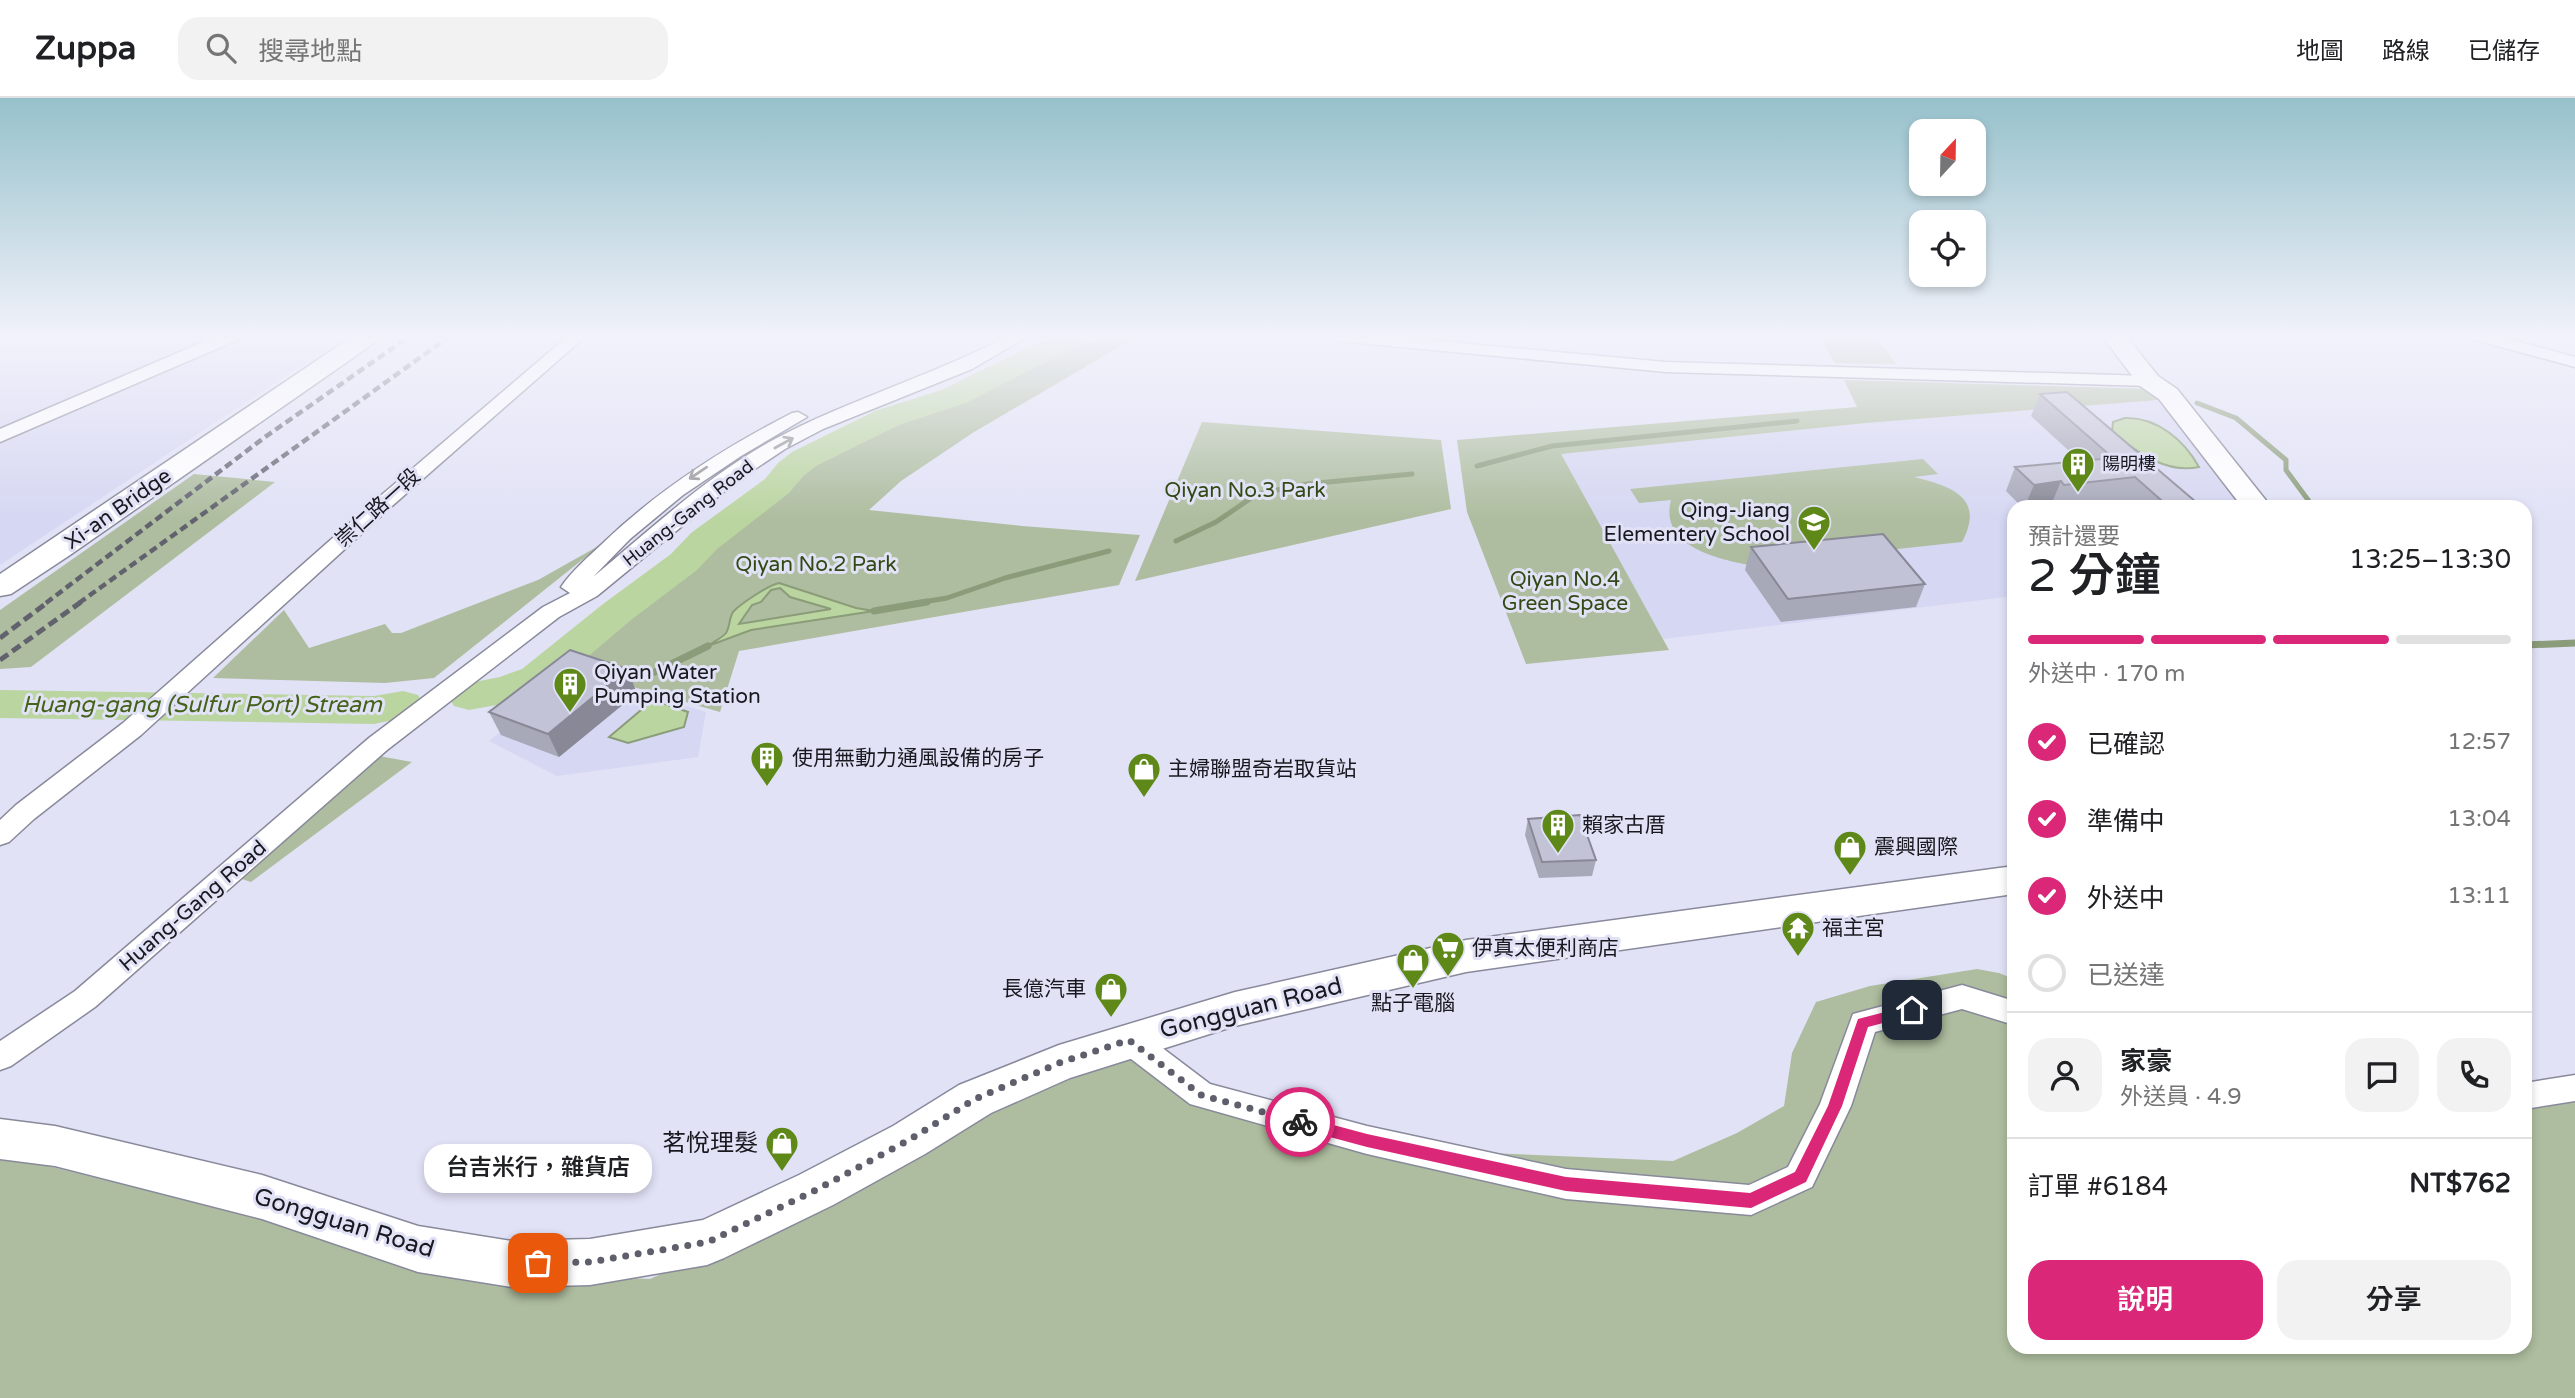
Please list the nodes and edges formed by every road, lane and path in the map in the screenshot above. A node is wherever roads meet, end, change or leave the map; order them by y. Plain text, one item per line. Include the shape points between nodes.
1 (91, 397) edge
2 (279, 397) edge
3 (507, 397) edge
4 (846, 397) edge
5 (887, 397) edge
6 (2167, 397) edge
7 (0, 436) edge
8 (2251, 500) edge
9 (0, 587) edge
10 (551, 611) junction
11 (0, 835) edge
12 (2007, 881) edge
13 (2007, 1011) edge
14 (1129, 1040) junction
15 (0, 1057) edge
16 (2575, 1088) edge
17 (2532, 1095) edge
18 (0, 1139) edge

1 - 7 street
2 - 9 street, Xi-an Bridge
3 - 11 street, 崇仁路一段 via 182,685
4 -> 10 street, Huang-Gang Road via 715,461 679,486 640,518
10 -> 5 street, Huang-Gang Road via 589,591 698,500 778,445
6 - 8 street
10 - 15 street, Huang-Gang Road via 379,744 85,999
12 - 14 street, Gongguan Road via 1446,960 1235,1009
13 - 14 street via 1962,997 1863,1023 1835,1106 1800,1177 1751,1200 1566,1184 1367,1140 1201,1095
14 - 18 street, Gongguan Road via 1059,1063 975,1099 816,1190 708,1242 590,1262 512,1264 418,1249 262,1197 55,1146
16 - 17 street

